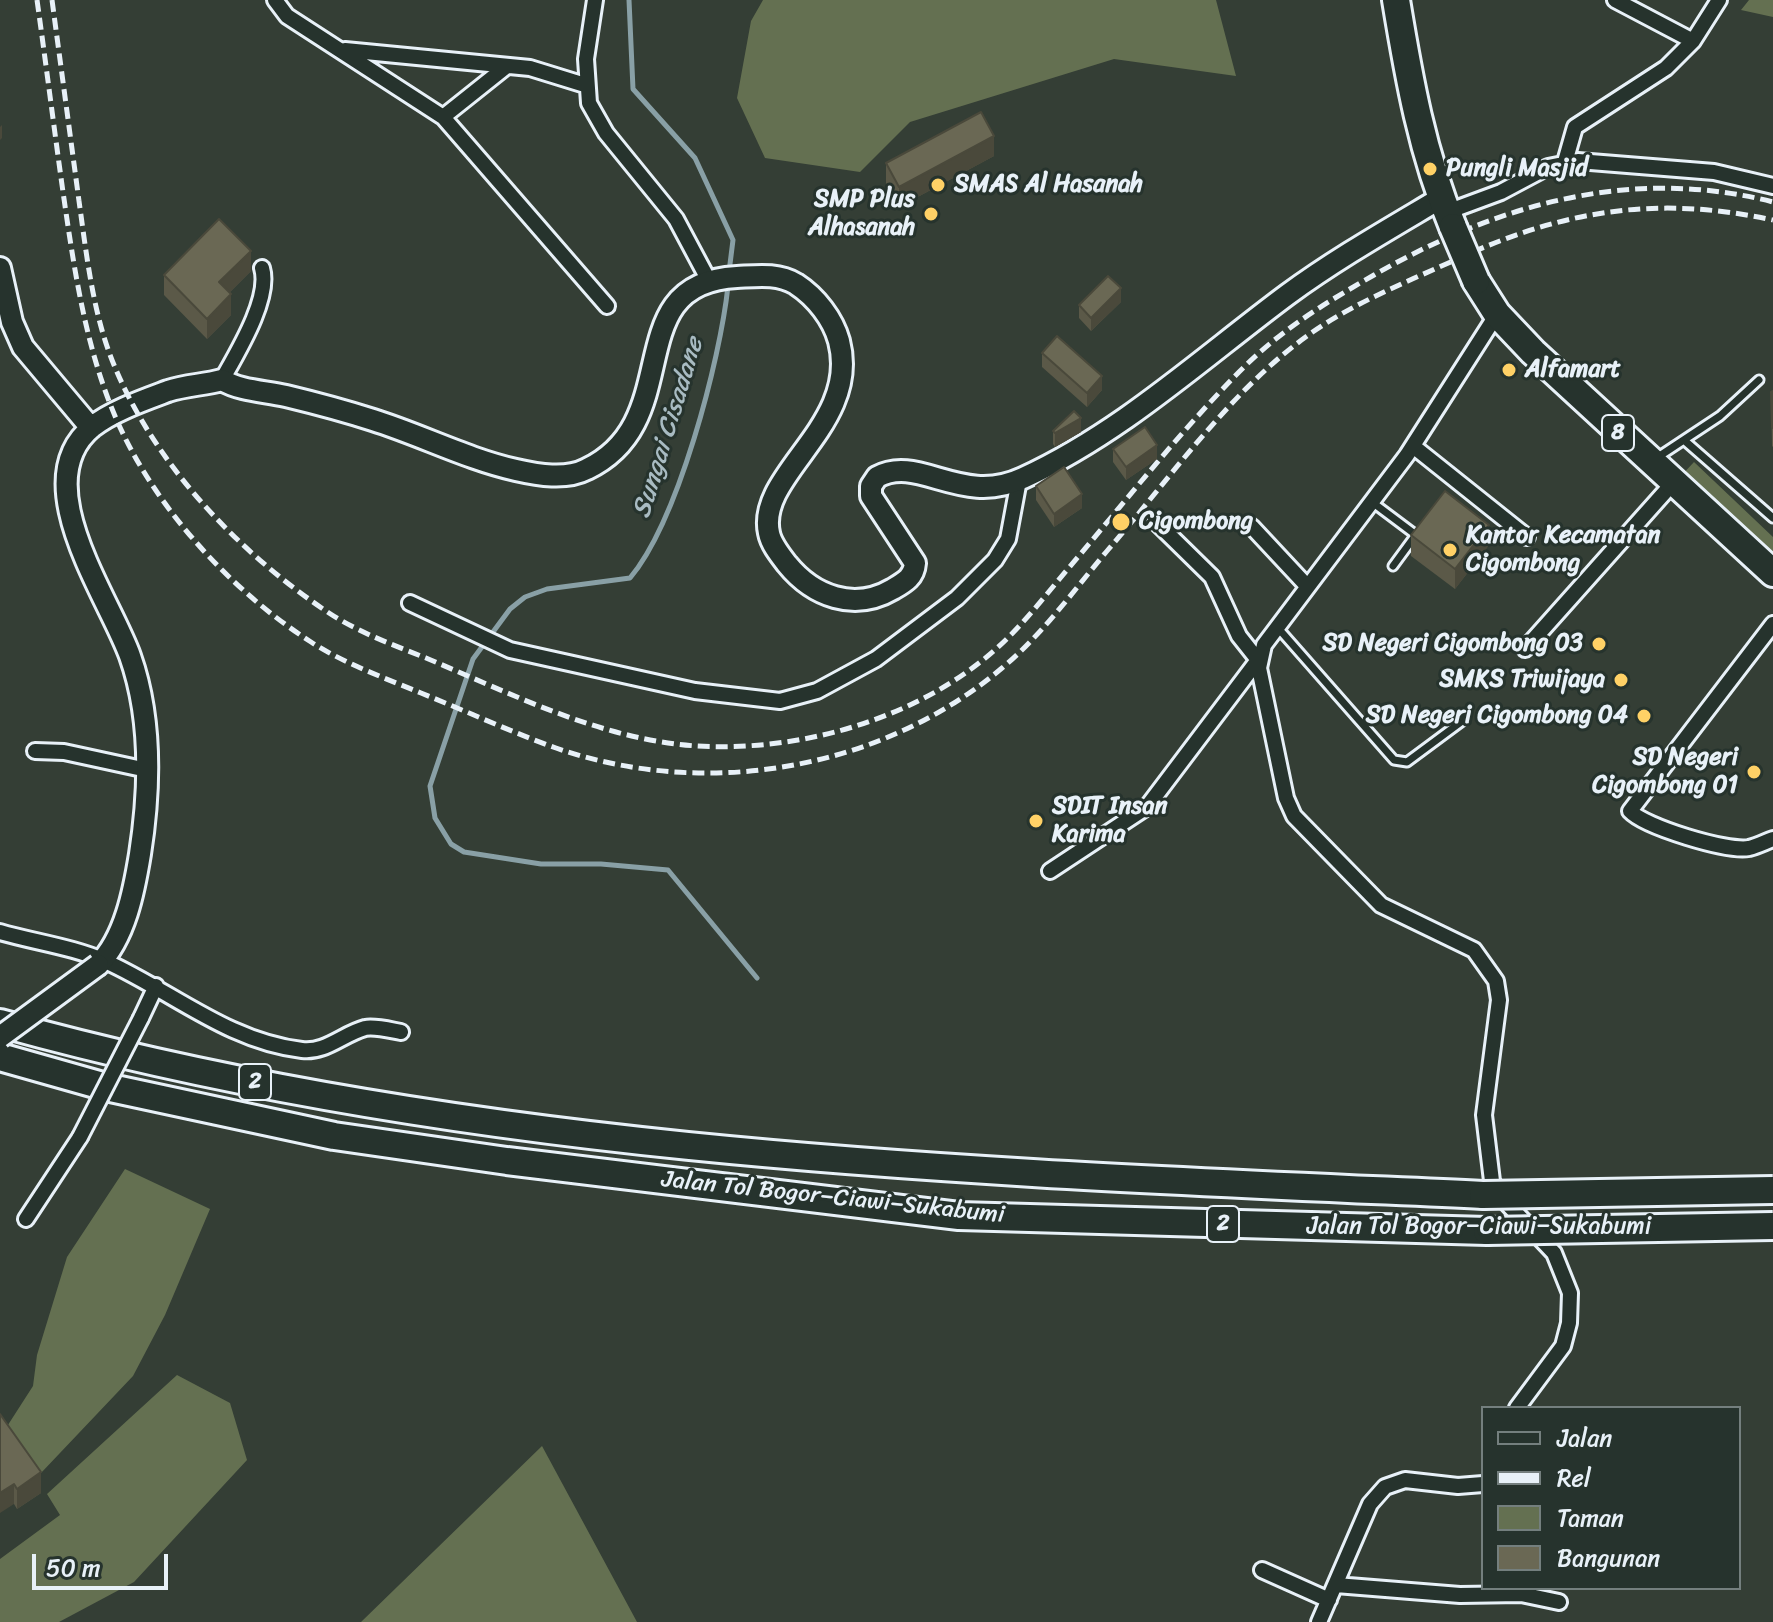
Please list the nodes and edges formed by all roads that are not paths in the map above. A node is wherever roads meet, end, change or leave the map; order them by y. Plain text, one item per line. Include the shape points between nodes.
1 (275, 0) edge
2 (595, 0) edge
3 (1396, 0) edge
4 (1615, 0) edge
5 (1719, 0) edge
6 (1693, 41) junction
7 (341, 50) junction
8 (507, 66) junction
9 (585, 85) junction
10 (443, 117) junction
11 (1565, 162) junction
12 (1773, 186) edge
13 (1447, 212) junction
14 (0, 268) edge
15 (262, 268) dead end
16 (716, 278) junction
17 (607, 306) dead end
18 (1497, 314) junction
19 (222, 380) junction
20 (1759, 380) dead end
21 (91, 428) junction
22 (1685, 441) junction
23 (1413, 446) junction
24 (1649, 462) junction
25 (1019, 480) junction
26 (1673, 483) junction
27 (1372, 502) junction
28 (1773, 518) edge
29 (1156, 522) dead end
30 (1426, 522) edge
31 (1252, 527) dead end
32 (1416, 535) junction
33 (1527, 537) dead end
34 (1393, 566) dead end
35 (1773, 573) edge
36 (1307, 586) junction
37 (410, 603) dead end
38 (1773, 624) edge
39 (1277, 626) junction
40 (1525, 649) dead end
41 (1258, 660) junction
42 (1465, 719) dead end
43 (35, 751) dead end
44 (147, 770) junction
45 (1773, 839) edge
46 (1050, 871) dead end
47 (0, 932) edge
48 (100, 963) junction
49 (156, 986) junction
50 (0, 1023) edge
51 (401, 1032) dead end
52 (0, 1037) edge
53 (0, 1057) edge
54 (1773, 1190) edge
55 (26, 1219) dead end
56 (1773, 1226) edge
57 (1518, 1406) edge
58 (1481, 1484) edge
59 (1262, 1570) dead end
60 (1336, 1585) junction
61 (1329, 1600) junction
62 (1559, 1602) dead end
63 (1319, 1622) edge

1 - 7 street via 287,16
2 - 9 street
3 - 13 highway, 8 via 1412,102
4 - 6 street
5 - 6 street
6 - 11 street via 1652,78 1580,122 1569,138
7 - 8 street
7 - 10 street
8 - 9 street
8 - 10 street
9 - 16 street via 595,116
10 - 17 street
11 - 12 street via 1714,172
11 - 13 street
13 - 18 highway, 8, bridge via 1476,281
13 - 25 main road via 1290,293 1115,427
14 - 21 main road via 23,347
15 - 19 street via 266,283
16 - 19 main road via 681,295 667,316 649,391 632,427 597,464 573,474 514,470 372,419 235,388
16 - 25 main road via 769,275 798,285 834,327 843,362 832,408 781,484 769,514 773,544 807,586 836,598 869,598 912,576 913,556 871,496 873,481 885,473 905,469 977,488
18 - 23 street
18 - 24 highway, 8
19 - 21 main road via 169,391
20 - 22 lane
21 - 44 main road via 75,450 67,497 85,555 130,656
22 - 24 lane
22 - 28 lane
23 - 27 street
23 - 33 street
24 - 26 highway, 8
25 - 37 street via 1008,539 957,598 876,659 817,691 780,701 754,701 510,650
26 - 35 highway, 8
26 - 40 street
27 - 32 lane
27 - 36 street
29 - 41 street via 1212,577 1239,636
30 - 32 lane
31 - 36 street
32 - 34 lane
36 - 39 street
38 - 45 street via 1630,811 1720,846 1750,848
39 - 41 street
39 - 42 lane via 1394,760 1407,762
41 - 46 street via 1147,807
41 - 57 street via 1294,816 1381,905 1474,950 1496,981 1499,1000 1484,1115 1492,1181 1554,1253 1570,1293 1563,1346
43 - 44 street
44 - 48 main road via 136,876 124,919
47 - 48 street
48 - 49 street
48 - 52 main road, bridge
49 - 51 street via 219,1025 304,1050 320,1049 368,1027
49 - 55 street, bridge via 80,1137
50 - 54 highway, Jalan Tol Bogor–Ciawi–Sukabumi / 2, bridge via 115,1055 349,1100 513,1126 757,1153 965,1171 1483,1195
53 - 56 highway, Jalan Tol Bogor–Ciawi–Sukabumi / 2, bridge via 106,1087 334,1136 959,1216 1487,1231
58 - 60 street via 1405,1480 1385,1487 1370,1504
59 - 61 street
60 - 61 street
60 - 62 street via 1521,1594
61 - 63 street

